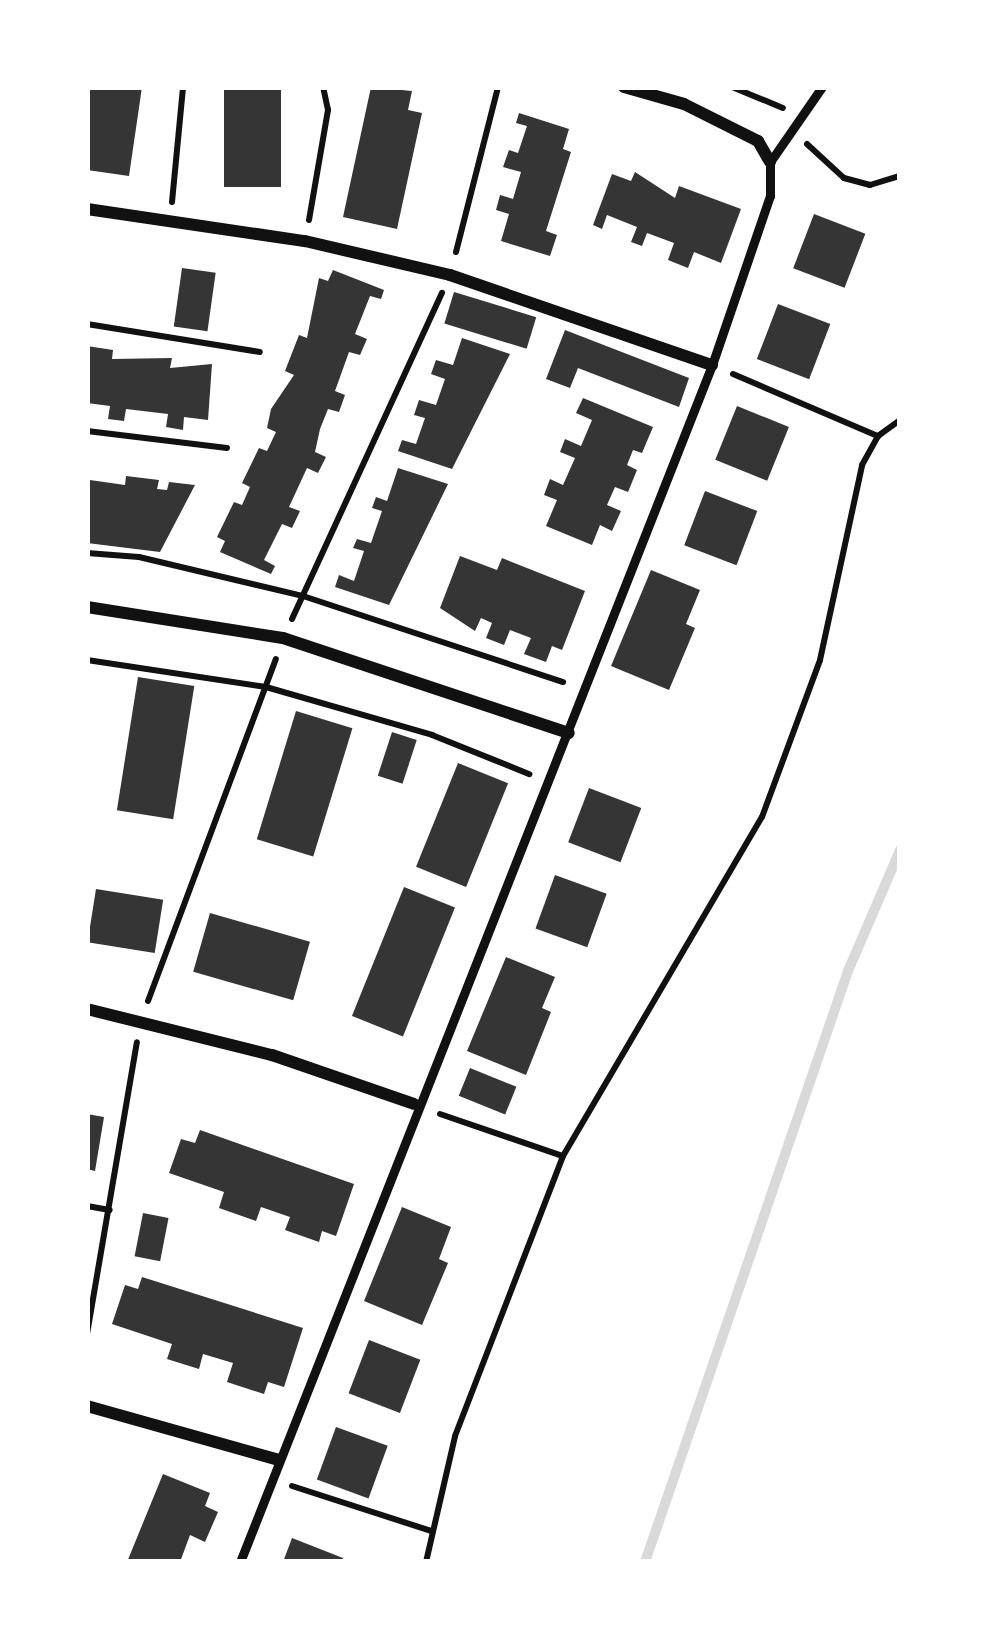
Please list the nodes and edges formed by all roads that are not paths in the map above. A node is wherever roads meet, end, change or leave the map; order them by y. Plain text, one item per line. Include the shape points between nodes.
1 (624, 87) edge
2 (822, 87) edge
3 (770, 162) junction
4 (87, 208) edge
5 (712, 364) junction
6 (87, 607) edge
7 (569, 733) junction
8 (87, 1009) edge
9 (414, 1104) junction
10 (87, 1406) edge
11 (279, 1460) junction
12 (240, 1562) edge

1 - 3 street via 684,104 758,141
2 - 3 lane via 798,133
3 - 5 lane via 770,196
4 - 5 street via 305,241 450,275
5 - 7 lane
6 - 7 street via 284,638
7 - 9 lane
8 - 9 street via 272,1055
9 - 11 lane
10 - 11 street
11 - 12 lane

